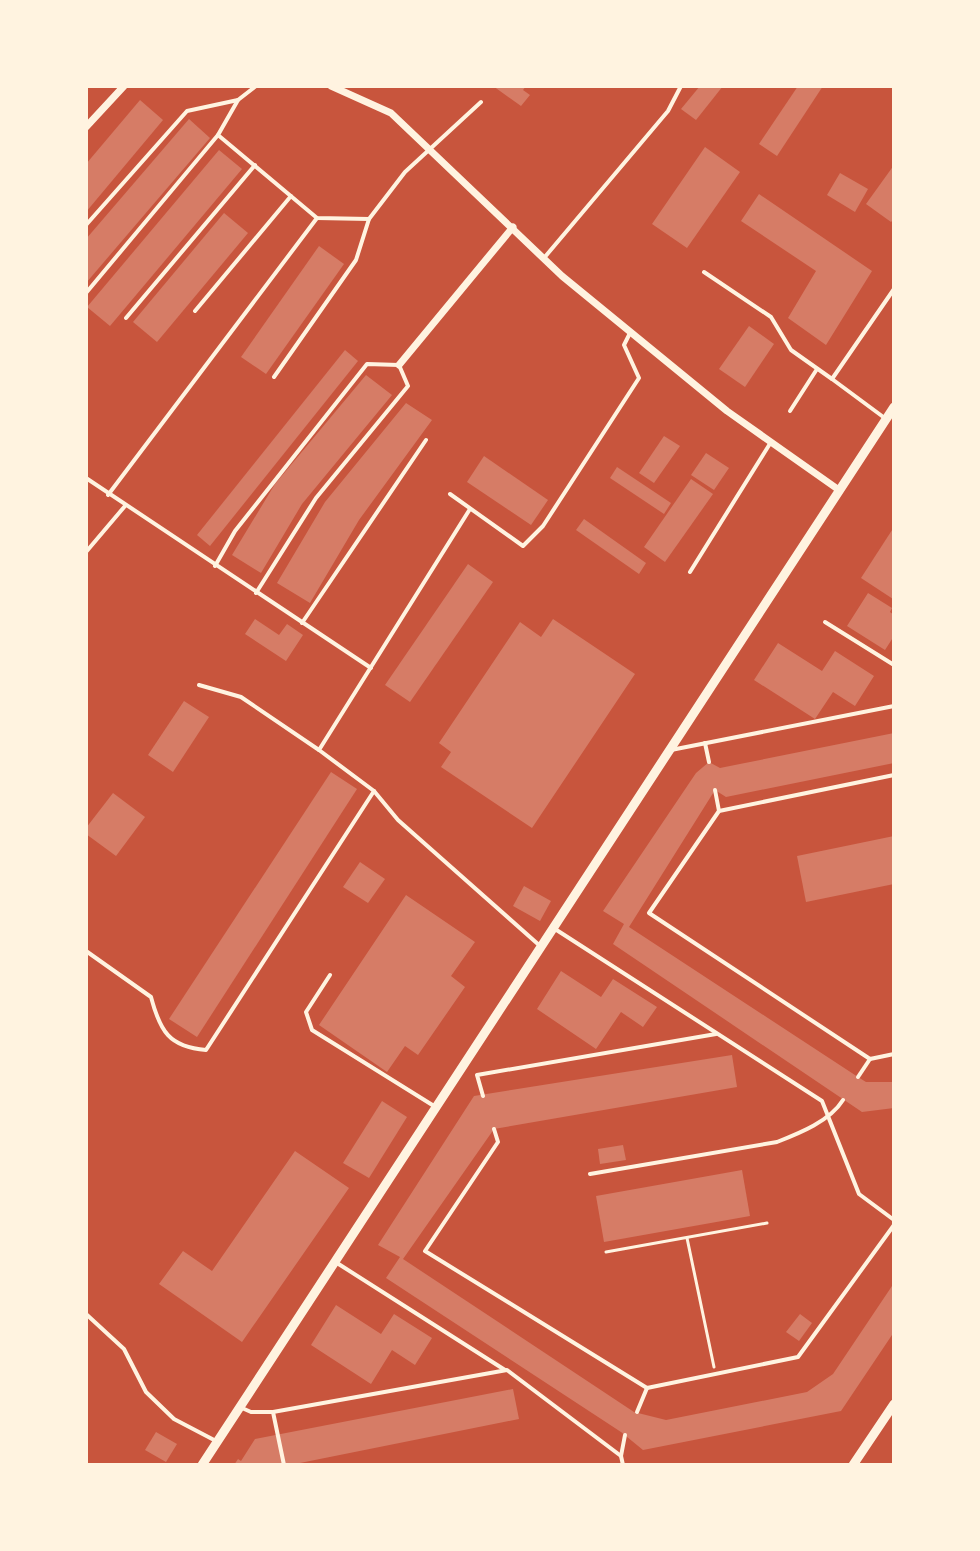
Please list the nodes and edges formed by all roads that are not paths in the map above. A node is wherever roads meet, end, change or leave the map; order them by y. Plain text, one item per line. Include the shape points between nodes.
1 (124, 86) edge
2 (256, 86) edge
3 (331, 86) edge
4 (681, 86) edge
5 (238, 100) junction
6 (481, 102) dead end
7 (86, 127) edge
8 (218, 135) junction
9 (429, 146) junction
10 (255, 165) junction
11 (291, 196) junction
12 (317, 218) junction
13 (369, 219) junction
14 (86, 225) edge
15 (513, 227) junction
16 (544, 258) junction
17 (704, 272) dead end
18 (894, 289) edge
19 (86, 293) edge
20 (195, 311) dead end
21 (126, 318) dead end
22 (631, 330) junction
23 (399, 365) junction
24 (817, 369) junction
25 (274, 377) dead end
26 (832, 379) junction
27 (894, 407) edge
28 (790, 411) dead end
29 (886, 419) junction
30 (426, 440) dead end
31 (771, 442) junction
32 (86, 478) edge
33 (839, 490) junction
34 (450, 494) dead end
35 (108, 495) junction
36 (125, 506) junction
37 (470, 509) junction
38 (86, 552) edge
39 (215, 566) junction
40 (690, 572) dead end
41 (256, 593) junction
42 (825, 622) dead end
43 (302, 623) junction
44 (894, 665) edge
45 (371, 668) junction
46 (199, 685) dead end
47 (894, 706) edge
48 (705, 743) junction
49 (319, 750) junction
50 (669, 750) junction
51 (709, 762) dead end
52 (894, 775) edge
53 (715, 790) dead end
54 (374, 791) junction
55 (719, 811) junction
56 (553, 928) junction
57 (541, 946) junction
58 (86, 951) edge
59 (330, 975) dead end
60 (718, 1034) junction
61 (894, 1054) edge
62 (870, 1059) junction
63 (462, 1067) junction
64 (477, 1075) junction
65 (858, 1077) dead end
66 (483, 1096) dead end
67 (843, 1100) dead end
68 (436, 1107) junction
69 (828, 1115) junction
70 (494, 1129) dead end
71 (590, 1174) dead end
72 (894, 1223) edge
73 (335, 1261) junction
74 (86, 1314) edge
75 (507, 1370) junction
76 (647, 1388) junction
77 (894, 1404) edge
78 (240, 1407) junction
79 (273, 1412) junction
80 (637, 1412) dead end
81 (625, 1435) dead end
82 (217, 1441) junction
83 (621, 1456) junction
84 (202, 1465) edge
85 (284, 1465) edge
86 (623, 1465) edge
87 (853, 1465) edge

1 - 7 street
2 - 5 lane
3 - 9 street via 391,113
4 - 16 lane via 668,111
5 - 8 lane
5 - 14 lane via 187,111
6 - 9 lane
8 - 10 lane
8 - 19 lane
9 - 13 lane
9 - 15 street
10 - 11 lane
10 - 21 lane
11 - 12 lane
11 - 20 lane
12 - 13 lane
12 - 35 lane
13 - 25 lane via 356,260
15 - 16 street
15 - 23 street
16 - 22 street
17 - 24 lane via 771,317 791,350
18 - 26 lane
22 - 31 street
22 - 37 lane via 624,345 639,378 543,526 523,546
23 - 39 lane via 367,364 235,531
23 - 41 lane via 408,386 316,498
24 - 26 lane
24 - 28 lane
26 - 29 lane
27 - 29 street
29 - 33 street
30 - 43 lane
31 - 33 street
31 - 40 lane
32 - 35 lane
33 - 50 street
34 - 37 lane
35 - 36 lane
36 - 38 lane
36 - 39 lane
37 - 45 lane
39 - 41 lane
41 - 43 lane
42 - 44 lane
43 - 45 lane
45 - 49 lane
46 - 49 lane via 241,697
47 - 48 lane
48 - 50 lane
48 - 51 lane
49 - 54 lane
50 - 56 street
52 - 55 lane
53 - 55 lane
54 - 57 lane via 398,820
54 - 58 lane via 206,1050 186,1048 169,1038 151,997
55 - 62 lane via 649,913
56 - 57 street
56 - 60 lane
57 - 63 street
59 - 68 lane via 306,1012 312,1030
60 - 64 lane
60 - 69 lane via 822,1101
61 - 62 lane
62 - 65 lane
63 - 64 lane
63 - 68 street
64 - 66 lane
67 - 69 lane
68 - 73 street
69 - 71 lane via 777,1142
69 - 72 lane via 859,1194
70 - 76 lane via 498,1142 425,1251
72 - 76 lane via 798,1357
73 - 75 lane
73 - 78 street
74 - 82 lane via 124,1349 146,1392 174,1419
75 - 79 lane
75 - 83 lane
76 - 80 lane
77 - 87 street
78 - 79 lane
78 - 82 street
79 - 85 lane
81 - 83 lane
82 - 84 street
83 - 86 lane

